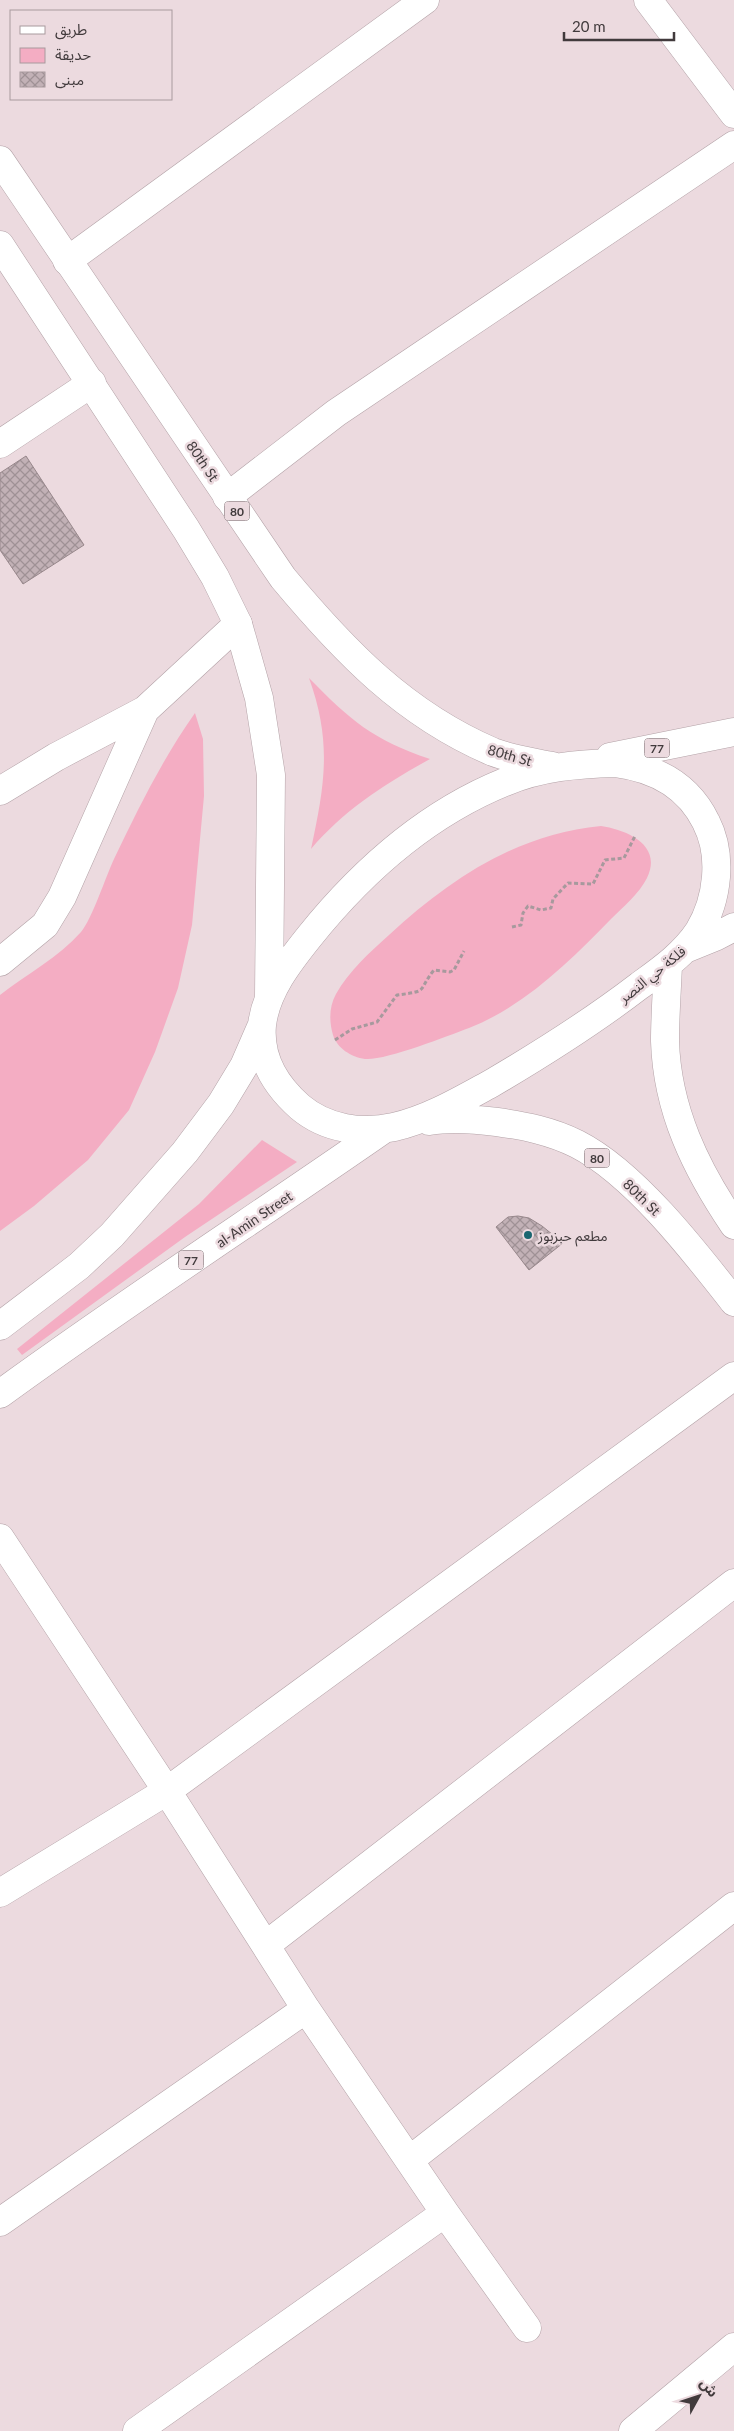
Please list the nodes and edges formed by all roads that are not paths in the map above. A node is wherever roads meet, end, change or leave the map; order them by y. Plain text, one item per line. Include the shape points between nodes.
1 (648, 0) edge
2 (415, 3) edge
3 (734, 114) edge
4 (734, 145) edge
5 (0, 160) edge
6 (0, 245) edge
7 (67, 261) junction
8 (92, 383) junction
9 (0, 444) edge
10 (227, 497) junction
11 (238, 624) junction
12 (145, 710) junction
13 (734, 732) edge
14 (568, 766) junction
15 (0, 791) edge
16 (734, 927) edge
17 (676, 957) junction
18 (0, 962) edge
19 (266, 1011) junction
20 (395, 1127) junction
21 (734, 1225) edge
22 (734, 1302) edge
23 (0, 1326) edge
24 (734, 1376) edge
25 (0, 1394) edge
26 (0, 1538) edge
27 (734, 1583) edge
28 (167, 1791) junction
29 (0, 1893) edge
30 (734, 1906) edge
31 (266, 1945) junction
32 (306, 2009) junction
33 (411, 2159) junction
34 (445, 2213) junction
35 (0, 2222) edge
36 (527, 2328) dead end
37 (734, 2347) edge
38 (137, 2431) edge
39 (633, 2431) edge

1 - 3 street
2 - 7 street
4 - 10 street via 336,413
5 - 7 street, 80th St / 80
6 - 8 street
7 - 10 street, 80th St / 80
8 - 9 street
8 - 11 street via 186,529
10 - 14 street, 80th St / 80 via 283,578 328,632 379,681 437,724 494,753
11 - 12 street
11 - 19 street via 259,698 271,775
12 - 15 street
12 - 18 street via 62,897 45,925
13 - 14 street, 77
14 - 17 street, فلكة حي النصر via 616,763 654,772 672,781 700,808 714,845 715,889 699,930
14 - 19 street, فلكة حي النصر via 539,770 481,793 446,811 384,856 322,920 296,953
16 - 17 street
17 - 20 street, فلكة حي النصر via 568,1037 479,1090 432,1114
17 - 21 street via 666,1042 672,1095 692,1154
19 - 20 street, فلكة حي النصر via 262,1048 270,1072 286,1095 306,1113 341,1128
19 - 23 street via 244,1066 221,1104 184,1152 112,1236 80,1266
20 - 22 street, 80th St / 80 via 438,1119 474,1119 550,1132 578,1145 633,1187
20 - 25 street, al-Amin Street / 77 via 94,1326
24 - 28 street
26 - 28 street
27 - 31 street
28 - 29 street
28 - 31 street
30 - 33 street
31 - 32 street
32 - 33 street
32 - 35 street
33 - 34 street
34 - 36 street
34 - 38 street
37 - 39 street

